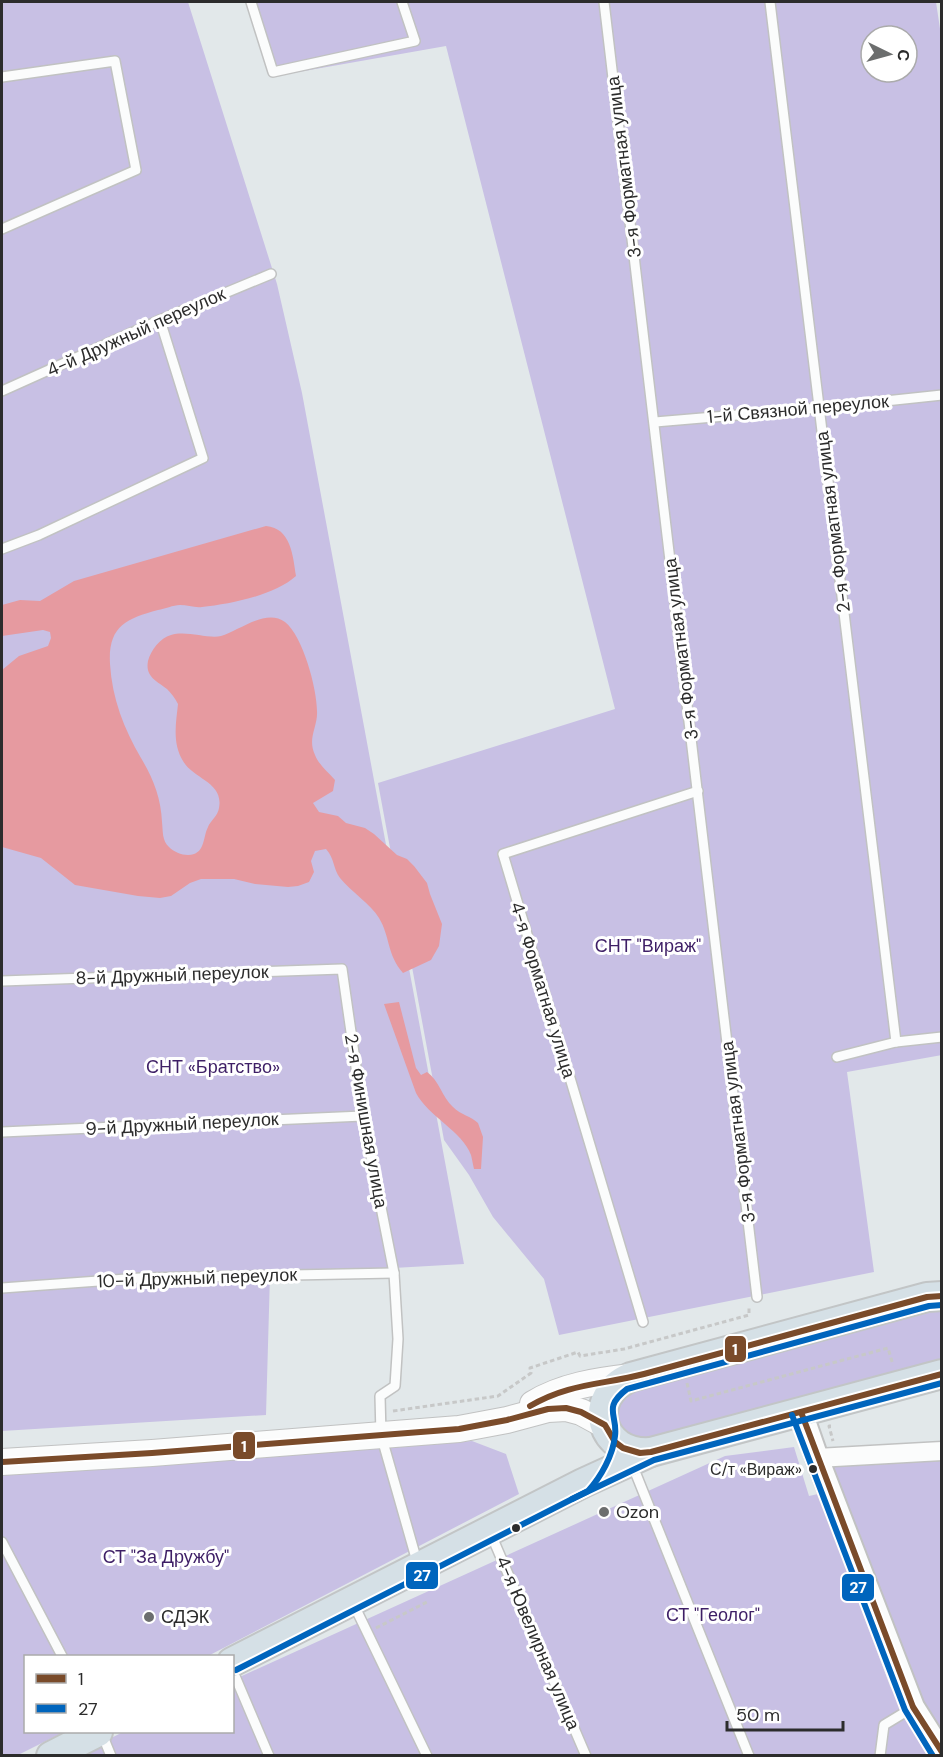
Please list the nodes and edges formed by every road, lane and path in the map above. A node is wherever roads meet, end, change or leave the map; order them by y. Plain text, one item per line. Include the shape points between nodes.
1 (252, 2) edge
2 (402, 2) edge
3 (604, 2) edge
4 (770, 2) edge
5 (2, 77) edge
6 (2, 229) edge
7 (271, 274) dead end
8 (160, 320) junction
9 (2, 392) edge
10 (942, 395) edge
11 (819, 408) junction
12 (655, 422) junction
13 (2, 549) edge
14 (698, 791) junction
15 (342, 969) joint
16 (2, 981) edge
17 (942, 1037) edge
18 (896, 1042) junction
19 (837, 1057) dead end
20 (363, 1116) junction
21 (2, 1132) edge
22 (394, 1273) junction
23 (2, 1288) edge
24 (942, 1296) edge
25 (757, 1297) dead end
26 (749, 1308) dead end
27 (643, 1322) dead end
28 (942, 1374) edge
29 (631, 1377) junction
30 (393, 1412) dead end
31 (801, 1412) junction
32 (507, 1420) junction
33 (606, 1429) junction
34 (381, 1435) junction
35 (942, 1451) edge
36 (641, 1457) junction
37 (817, 1458) junction
38 (2, 1462) edge
39 (584, 1483) junction
40 (489, 1530) junction
41 (2, 1542) edge
42 (419, 1566) junction
43 (352, 1600) junction
44 (427, 1602) dead end
45 (375, 1629) dead end
46 (61, 1655) edge
47 (234, 1661) edge
48 (234, 1674) edge
49 (913, 1707) junction
50 (95, 1733) edge
51 (100, 1733) edge
52 (942, 1753) edge
53 (51, 1755) edge
54 (111, 1755) edge
55 (269, 1755) edge
56 (427, 1755) edge
57 (586, 1755) edge
58 (749, 1755) edge
59 (880, 1755) edge

1 - 2 lane via 273,72 415,41
3 - 12 lane, 3-я Форматная улица
4 - 11 lane, 2-я Форматная улица
5 - 6 lane via 115,61 136,171
7 - 8 lane, 4-й Дружный переулок
8 - 9 lane, 4-й Дружный переулок
8 - 13 lane via 203,458
10 - 11 lane, 1-й Связной переулок
11 - 12 lane, 1-й Связной переулок
11 - 18 lane, 2-я Форматная улица
12 - 14 lane, 3-я Форматная улица
14 - 25 lane, 3-я Форматная улица
14 - 27 lane, 4-я Форматная улица via 503,854
15 - 16 lane, 8-й Дружный переулок
15 - 20 lane, 2-я Финишная улица
17 - 18 lane
18 - 19 lane
20 - 21 lane, 9-й Дружный переулок
20 - 22 lane, 2-я Финишная улица
22 - 23 lane, 10-й Дружный переулок via 140,1278
22 - 34 lane, 2-я Финишная улица via 398,1339 395,1386 380,1396
24 - 29 main road
26 - 30 path via 749,1315 624,1349 580,1356 578,1352 530,1368 531,1373 498,1396
28 - 31 main road
29 - 32 main road via 594,1381 545,1396
29 - 33 main road via 616,1385 608,1396 604,1409
31 - 36 main road
31 - 37 street
32 - 33 main road via 566,1408 581,1412
32 - 34 main road via 459,1429
33 - 36 main road via 615,1442
33 - 39 main road via 598,1459
34 - 38 main road
34 - 42 lane
35 - 37 street
36 - 39 main road
36 - 58 lane
37 - 49 street
39 - 40 main road
40 - 42 main road
40 - 57 lane, 4-я Ювелирная улица
41 - 46 lane
42 - 43 main road
43 - 47 main road
43 - 56 lane
44 - 45 path
48 - 55 lane
49 - 52 street
49 - 59 lane via 884,1725
50 - 53 main road
51 - 54 lane

